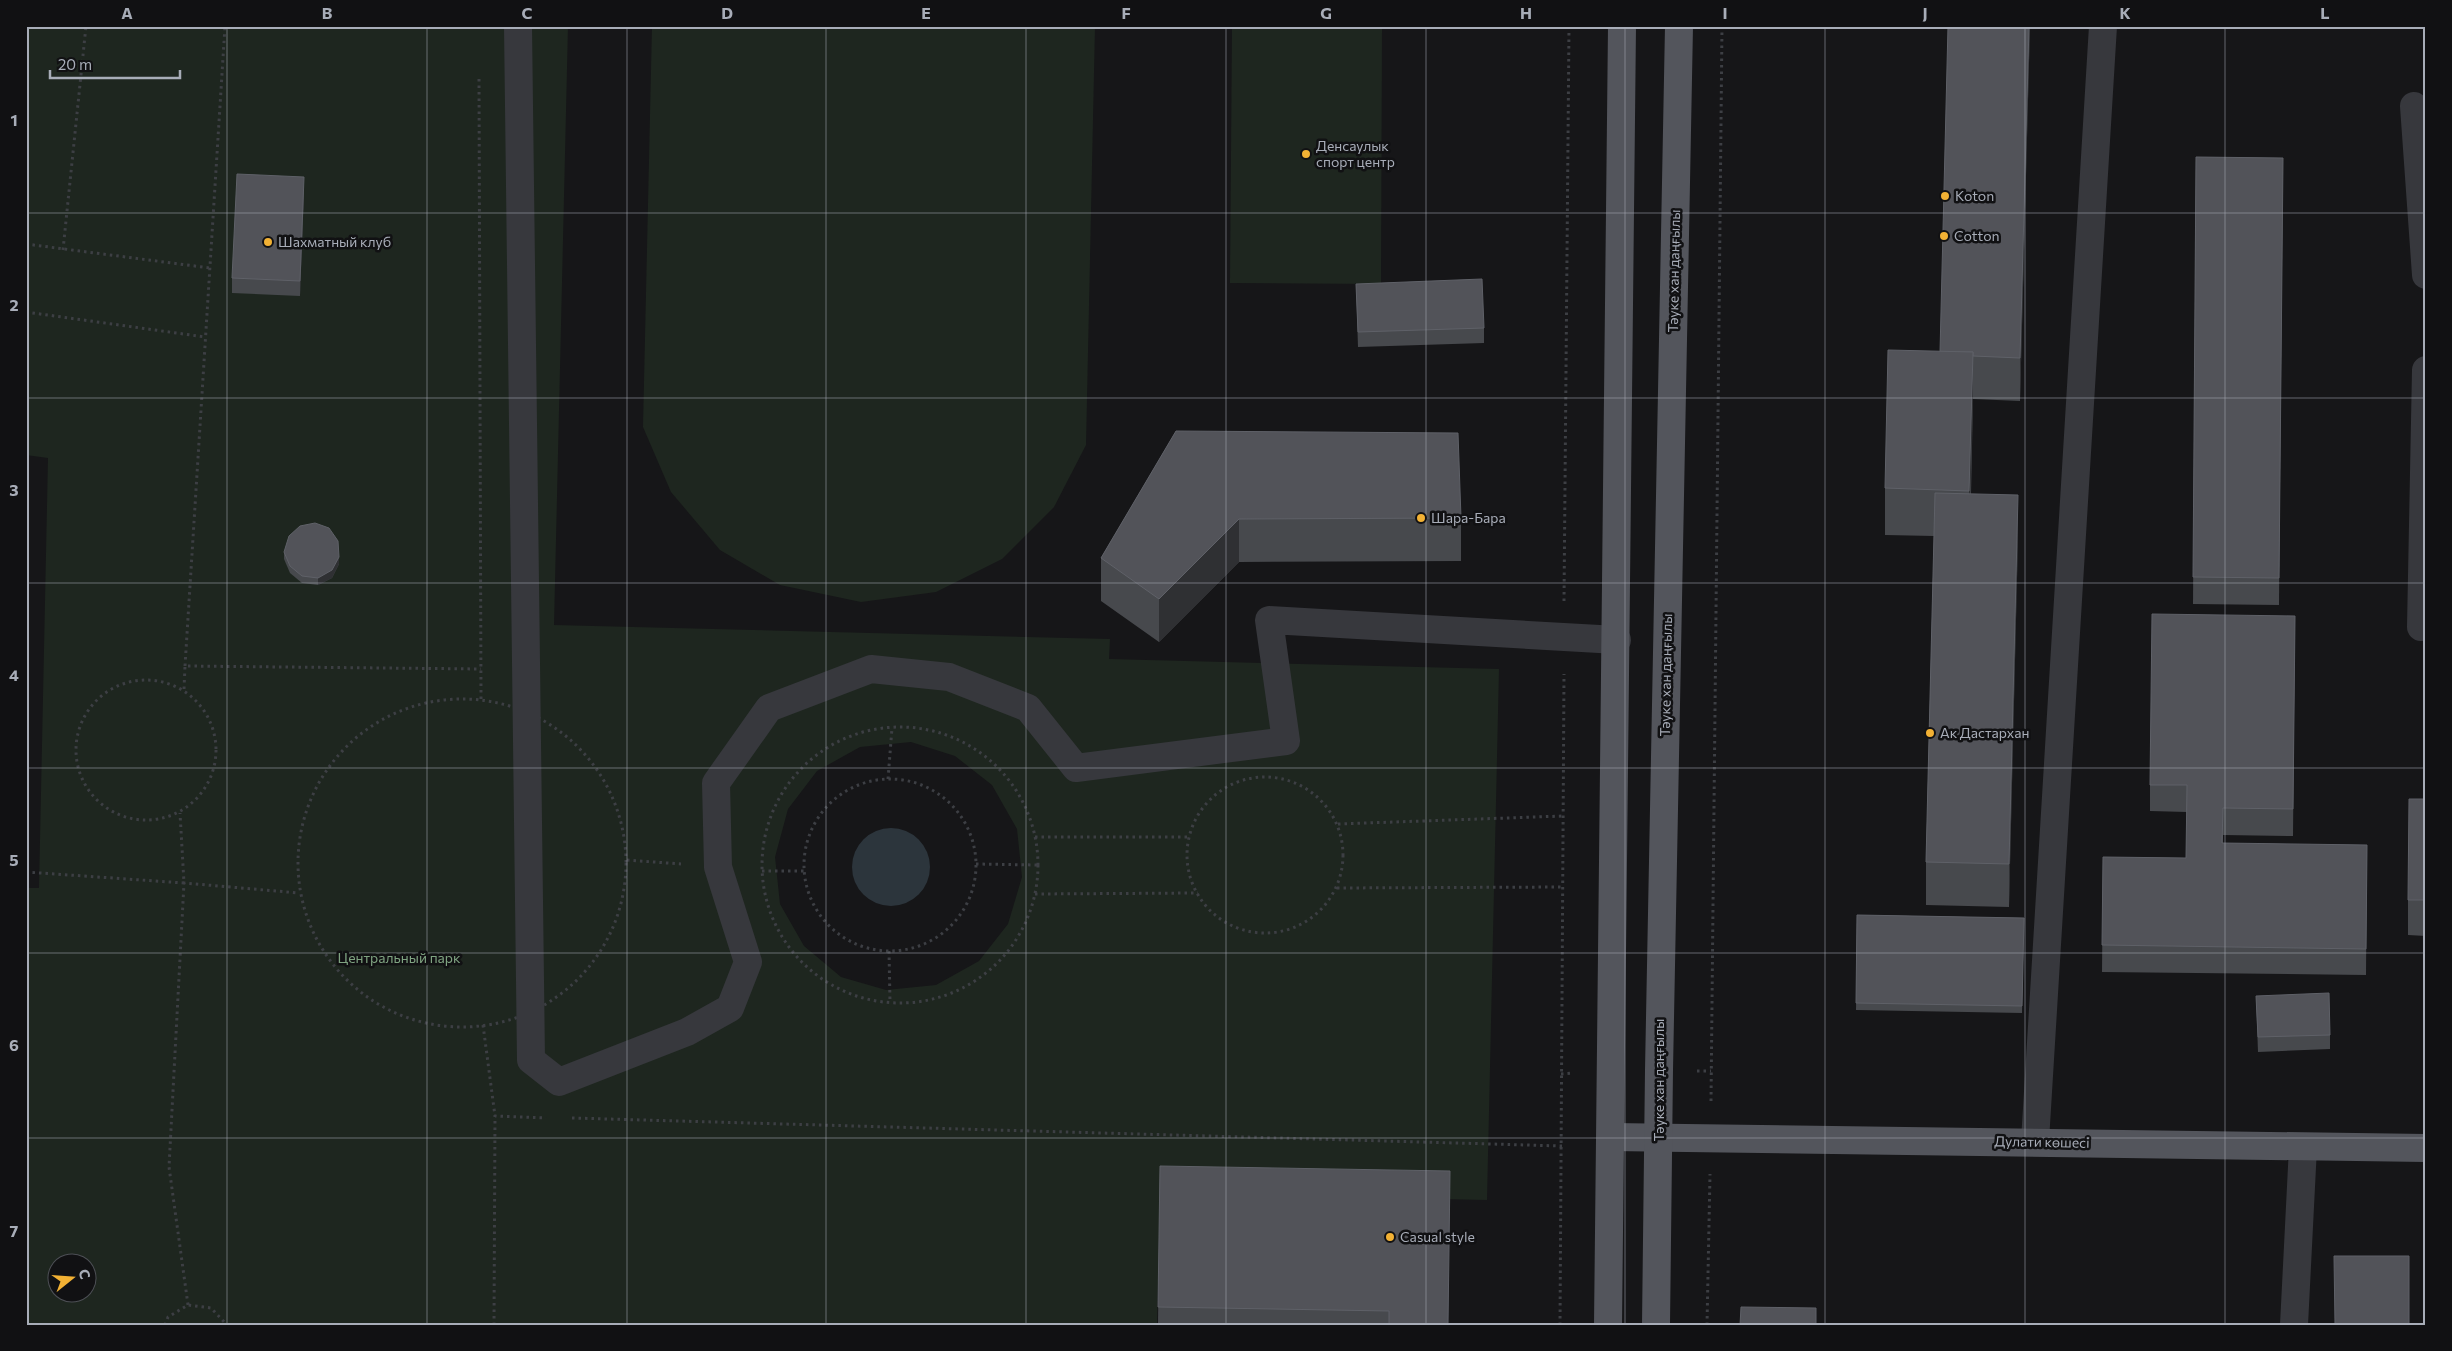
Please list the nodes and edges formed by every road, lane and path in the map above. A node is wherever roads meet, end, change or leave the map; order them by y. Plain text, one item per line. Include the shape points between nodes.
1 (86, 26) edge
2 (225, 26) edge
3 (518, 26) edge
4 (1622, 26) edge
5 (1678, 26) edge
6 (1722, 26) edge
7 (2103, 26) edge
8 (479, 76) dead end
9 (2414, 106) dead end
10 (26, 244) edge
11 (62, 250) junction
12 (210, 268) junction
13 (2426, 275) edge
14 (26, 312) edge
15 (205, 337) junction
16 (2426, 370) edge
17 (2421, 627) dead end
18 (1617, 640) junction
19 (185, 666) junction
20 (481, 669) junction
21 (184, 689) junction
22 (480, 700) junction
23 (527, 713) junction
24 (892, 728) junction
25 (888, 779) junction
26 (180, 813) junction
27 (1563, 816) dead end
28 (1338, 824) junction
29 (1035, 837) junction
30 (1188, 837) junction
31 (976, 864) junction
32 (1038, 865) junction
33 (26, 872) edge
34 (184, 883) junction
35 (1563, 887) dead end
36 (1337, 888) junction
37 (299, 893) junction
38 (1198, 893) junction
39 (1035, 894) junction
40 (890, 952) junction
41 (890, 1002) junction
42 (531, 1012) junction
43 (483, 1026) junction
44 (495, 1116) junction
45 (555, 1118) dead end
46 (565, 1118) dead end
47 (1611, 1137) junction
48 (1659, 1138) junction
49 (1711, 1138) junction
50 (2035, 1141) junction
51 (1562, 1146) dead end
52 (2304, 1147) junction
53 (2426, 1148) edge
54 (188, 1305) junction
55 (165, 1325) edge
56 (227, 1325) edge
57 (494, 1325) edge
58 (1608, 1325) edge
59 (1656, 1325) edge
60 (1707, 1325) edge
61 (2294, 1325) edge

1 - 11 path
2 - 12 path
3 - 23 street
4 - 18 main road
5 - 48 main road, Тәуке хан даңғылы
6 - 49 path
7 - 50 street
8 - 20 path
9 - 13 street
10 - 11 path
11 - 12 path
12 - 15 path
14 - 15 path
15 - 19 path
16 - 17 street
18 - 42 street via 1269,620 1286,741 1076,768 1028,708 949,677 872,668 769,708 716,783 718,867 748,962 730,1008 687,1032 559,1082 531,1060
18 - 47 main road
19 - 20 path
19 - 21 path
20 - 22 path
21 - 26 path via 206,710 217,737 216,767 203,794
21 - 26 path via 156,679 127,681 100,695 82,719 75,748 80,777 97,801 122,817 152,822
22 - 23 path via 500,701
22 - 37 path via 445,698 392,712 347,743 315,787 298,839
23 - 42 street
23 - 42 path via 550,722 591,759 618,806 627,860 620,914 595,963 555,1001
24 - 25 path
24 - 29 path via 912,727 947,734 978,751 1004,774 1019,796
24 - 41 path via 877,728 843,739 813,757 789,782 772,813 763,847 763,882 772,916 789,948 813,973 844,991 878,1002
25 - 31 path via 908,779 937,791 960,813 974,842
25 - 40 path via 876,779 845,790 822,811 807,840 804,871 813,902 831,928 858,945
26 - 34 path
27 - 28 path
28 - 30 path via 1319,797 1291,780 1258,776 1227,786 1202,807
28 - 36 path via 1344,856
29 - 30 path
29 - 32 path
30 - 38 path via 1188,870
31 - 32 path
31 - 40 path via 977,874 968,905 948,930 921,946
32 - 39 path
33 - 34 path
34 - 37 path
34 - 54 path via 169,1167
35 - 36 path
36 - 38 path via 1318,914 1289,931 1256,934 1225,923 1201,901
37 - 43 path via 318,944 352,987 399,1016 452,1029
38 - 39 path
39 - 41 path via 1024,927 1005,956 978,979 947,996 913,1003
40 - 41 path
42 - 43 path via 506,1024
43 - 44 path
44 - 45 path
44 - 57 path
46 - 51 path
47 - 48 main road, Дулати көшесі
47 - 58 main road
48 - 49 main road, Дулати көшесі
48 - 59 main road, Тәуке хан даңғылы
49 - 50 main road, Дулати көшесі
49 - 60 path
50 - 52 main road, Дулати көшесі
52 - 53 main road, Дулати көшесі
52 - 61 street
54 - 55 path via 168,1318
54 - 56 path via 210,1308

